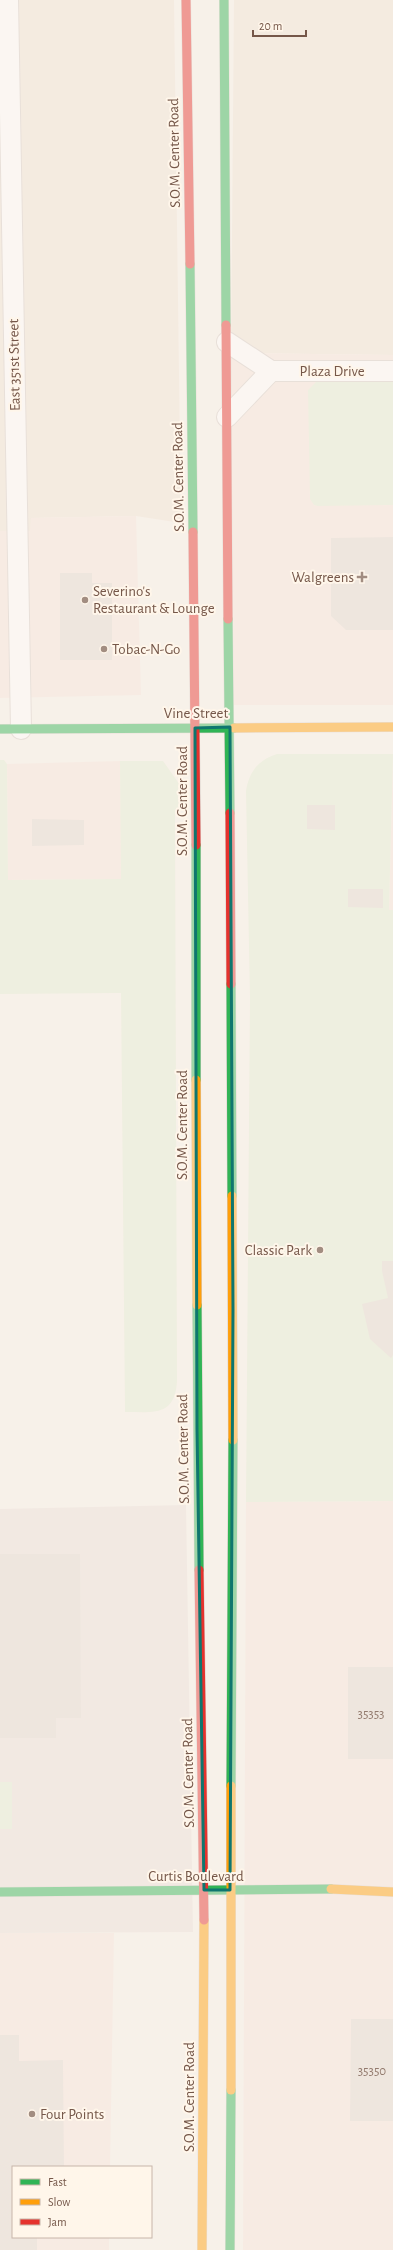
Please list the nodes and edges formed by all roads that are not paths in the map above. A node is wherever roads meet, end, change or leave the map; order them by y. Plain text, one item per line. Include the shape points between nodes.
1 (8, 0) edge
2 (186, 0) edge
3 (224, 0) edge
4 (227, 342) junction
5 (271, 371) junction
6 (393, 371) edge
7 (227, 417) junction
8 (230, 727) junction
9 (393, 727) edge
10 (195, 728) junction
11 (0, 729) edge
12 (20, 729) junction
13 (204, 1890) junction
14 (230, 1890) junction
15 (0, 1892) edge
16 (393, 1892) edge
17 (202, 2250) edge
18 (230, 2250) edge

1 - 12 street, East 351st Street
2 - 10 main road, S.O.M. Center Road
3 - 4 main road
4 - 5 street
4 - 7 main road
5 - 6 street, Plaza Drive
5 - 7 street
7 - 8 main road
8 - 9 main road, Vine Street
8 - 10 main road, Vine Street
8 - 14 main road via 233,1309
10 - 12 main road, Vine Street
10 - 13 main road, S.O.M. Center Road via 197,1421
11 - 12 main road, Vine Street
13 - 14 main road, Curtis Boulevard
13 - 15 main road, Curtis Boulevard
13 - 17 main road, S.O.M. Center Road
14 - 16 main road, Curtis Boulevard via 335,1889
14 - 18 main road

